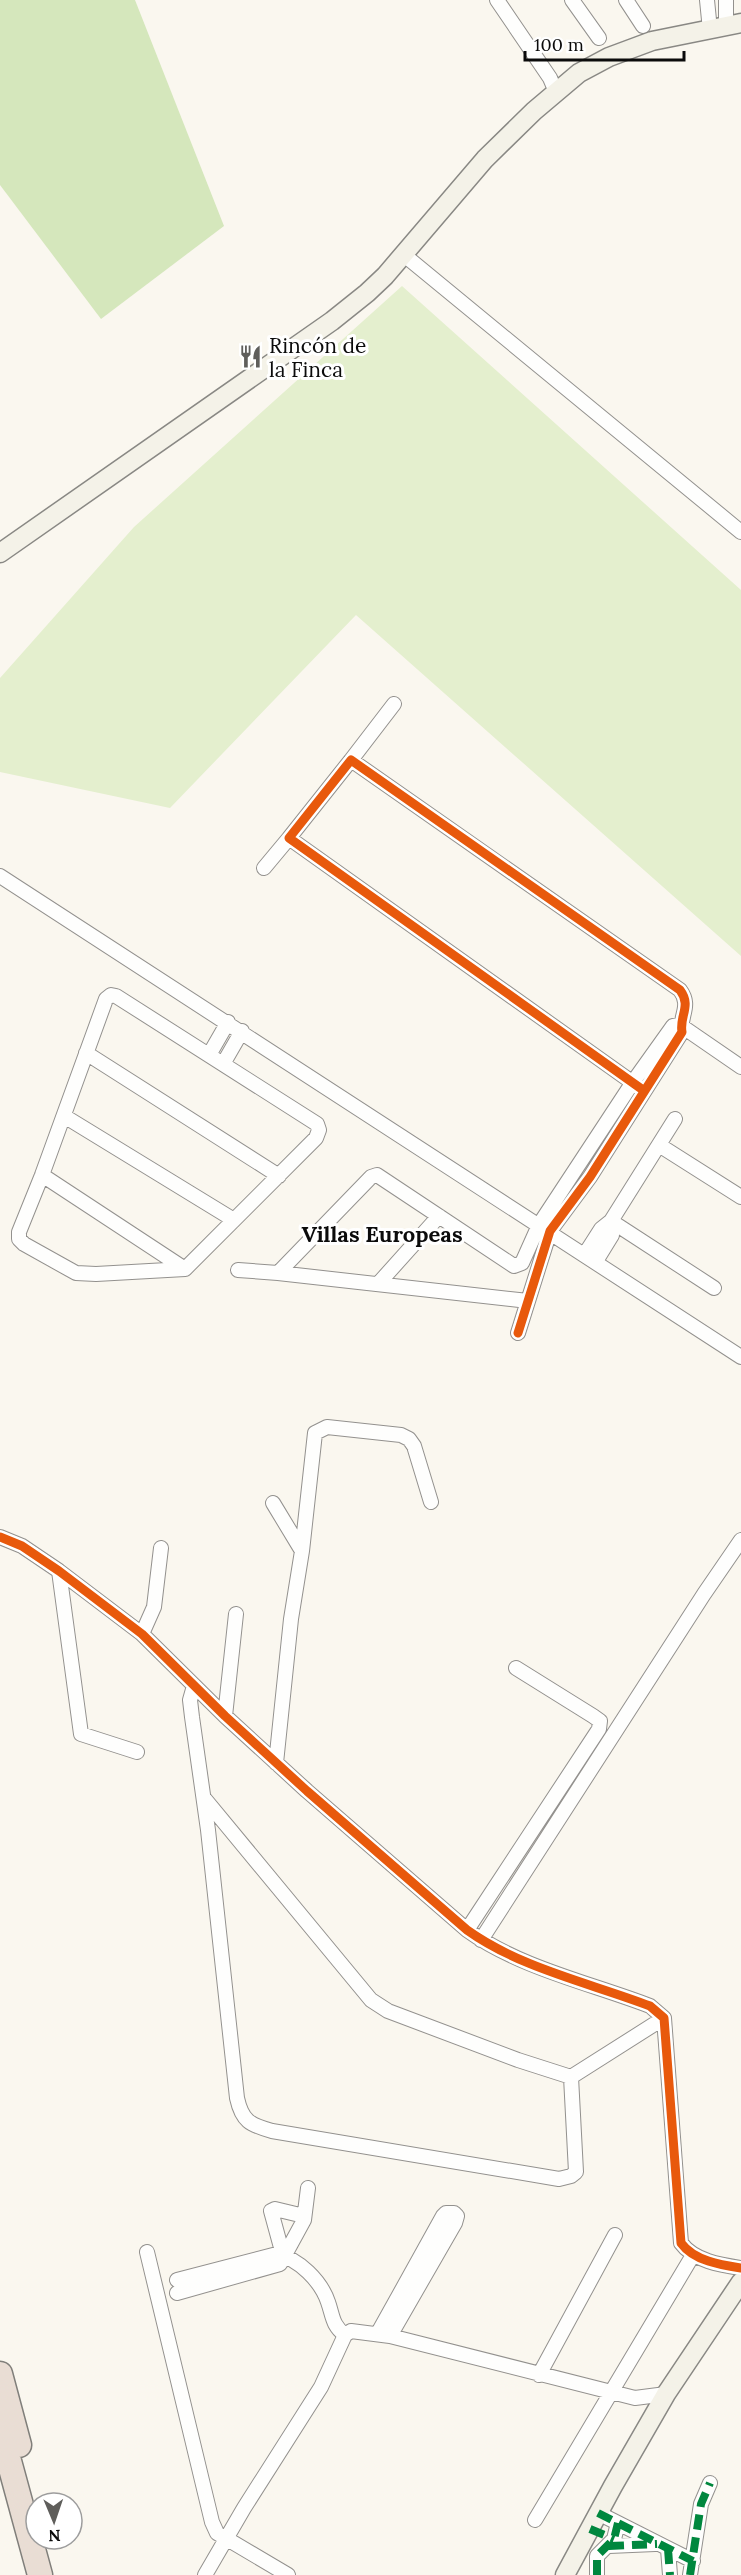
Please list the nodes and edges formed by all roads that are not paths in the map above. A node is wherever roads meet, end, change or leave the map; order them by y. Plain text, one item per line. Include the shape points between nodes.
1 (497, 0) edge
2 (574, 0) edge
3 (626, 0) edge
4 (707, 0) edge
5 (726, 0) edge
6 (643, 26) dead end
7 (726, 26) edge
8 (604, 47) junction
9 (556, 92) junction
10 (403, 254) junction
11 (741, 532) edge
12 (0, 553) edge
13 (394, 704) dead end
14 (351, 760) junction
15 (289, 838) junction
16 (264, 868) dead end
17 (0, 876) edge
18 (228, 1022) junction
19 (680, 1025) junction
20 (242, 1031) junction
21 (86, 1053) junction
22 (209, 1055) junction
23 (223, 1064) junction
24 (741, 1067) edge
25 (638, 1086) junction
26 (64, 1116) junction
27 (675, 1119) dead end
28 (659, 1145) junction
29 (42, 1175) junction
30 (279, 1176) junction
31 (741, 1197) edge
32 (439, 1216) junction
33 (234, 1220) junction
34 (611, 1221) junction
35 (545, 1228) junction
36 (525, 1256) junction
37 (591, 1257) junction
38 (539, 1262) junction
39 (185, 1269) junction
40 (238, 1270) dead end
41 (278, 1273) junction
42 (378, 1284) junction
43 (714, 1288) dead end
44 (528, 1302) junction
45 (518, 1333) dead end
46 (741, 1357) edge
47 (431, 1502) dead end
48 (273, 1503) dead end
49 (0, 1537) edge
50 (741, 1540) edge
51 (161, 1548) dead end
52 (302, 1551) junction
53 (59, 1571) junction
54 (236, 1614) dead end
55 (142, 1634) junction
56 (516, 1668) dead end
57 (194, 1686) junction
58 (225, 1716) junction
59 (137, 1752) dead end
60 (276, 1763) junction
61 (203, 1796) junction
62 (467, 1930) junction
63 (481, 1940) junction
64 (664, 2018) junction
65 (571, 2077) junction
66 (308, 2188) dead end
67 (304, 2216) junction
68 (615, 2235) dead end
69 (147, 2252) dead end
70 (693, 2255) junction
71 (286, 2256) junction
72 (741, 2268) edge
73 (741, 2282) edge
74 (177, 2286) dead end
75 (384, 2334) junction
76 (345, 2336) junction
77 (0, 2374) edge
78 (538, 2375) junction
79 (609, 2393) junction
80 (666, 2394) junction
81 (0, 2428) edge
82 (710, 2483) dead end
83 (31, 2491) edge
84 (536, 2520) dead end
85 (594, 2521) junction
86 (618, 2523) junction
87 (226, 2540) junction
88 (612, 2543) junction
89 (662, 2546) junction
90 (48, 2551) edge
91 (691, 2568) edge
92 (40, 2575) edge
93 (54, 2575) edge
94 (205, 2575) edge
95 (288, 2575) edge
96 (565, 2575) edge
97 (597, 2575) edge
98 (670, 2575) edge

1 - 9 street
2 - 8 street
3 - 6 street
4 - 7 street
5 - 7 street
7 - 8 main road
8 - 9 main road
9 - 10 main road via 485,159
10 - 11 street
10 - 12 main road via 367,293 332,321
13 - 14 street
14 - 15 street
14 - 19 street via 680,990 687,1003
15 - 16 street
15 - 25 street
17 - 18 street
18 - 20 street
18 - 22 street
19 - 24 street
19 - 25 street via 682,1032
20 - 23 street
20 - 35 street
21 - 22 street via 106,999 116,996
21 - 26 street
21 - 30 street
22 - 23 street
23 - 30 street via 317,1124 316,1138
25 - 35 street via 600,1145 590,1177
26 - 29 street
26 - 33 street
27 - 28 street
28 - 31 street
28 - 34 street
29 - 39 street
29 - 39 street via 19,1232 24,1245 76,1273
30 - 33 street
32 - 36 street via 514,1266 522,1263
32 - 41 street via 384,1178 374,1176
32 - 42 street
33 - 39 street
34 - 37 street via 612,1235
34 - 43 street
35 - 36 street
35 - 37 street
35 - 38 street
36 - 38 street
37 - 46 street
38 - 44 street
40 - 41 street
41 - 42 street
42 - 44 street
44 - 45 street
47 - 52 street via 409,1439 401,1435 320,1429 315,1434
48 - 52 street
49 - 53 street via 22,1546
50 - 63 street
51 - 55 street via 154,1607
52 - 60 street
53 - 55 street
53 - 59 street via 81,1734
54 - 58 street
55 - 57 street
56 - 62 street via 600,1721 599,1729
57 - 58 street
57 - 61 street via 190,1700
58 - 60 street
60 - 62 street
61 - 65 street via 371,2000 388,2011
61 - 65 street via 237,2098 251,2125 559,2179 576,2172
62 - 63 street
63 - 64 street via 532,1964 650,2006
64 - 65 street
64 - 70 street via 681,2243
66 - 67 street
67 - 71 street
67 - 71 street via 275,2208 271,2211
68 - 78 street
69 - 87 street via 212,2522
70 - 72 street
70 - 79 street
71 - 74 street via 277,2253 226,2273
71 - 76 street via 314,2278 328,2301 333,2323
73 - 80 main road
75 - 75 street via 443,2216 454,2213 456,2220
75 - 76 street via 351,2331
75 - 78 street
76 - 87 street via 321,2387
77 - 83 highway
78 - 79 street
79 - 80 street via 646,2399
79 - 84 street
80 - 85 main road
81 - 92 highway
82 - 91 street via 701,2504
85 - 86 street
85 - 88 street
85 - 96 main road
86 - 88 street
86 - 89 street
87 - 94 street
87 - 95 street
88 - 89 street
88 - 97 street via 597,2556
89 - 91 street
89 - 98 street
90 - 93 highway

